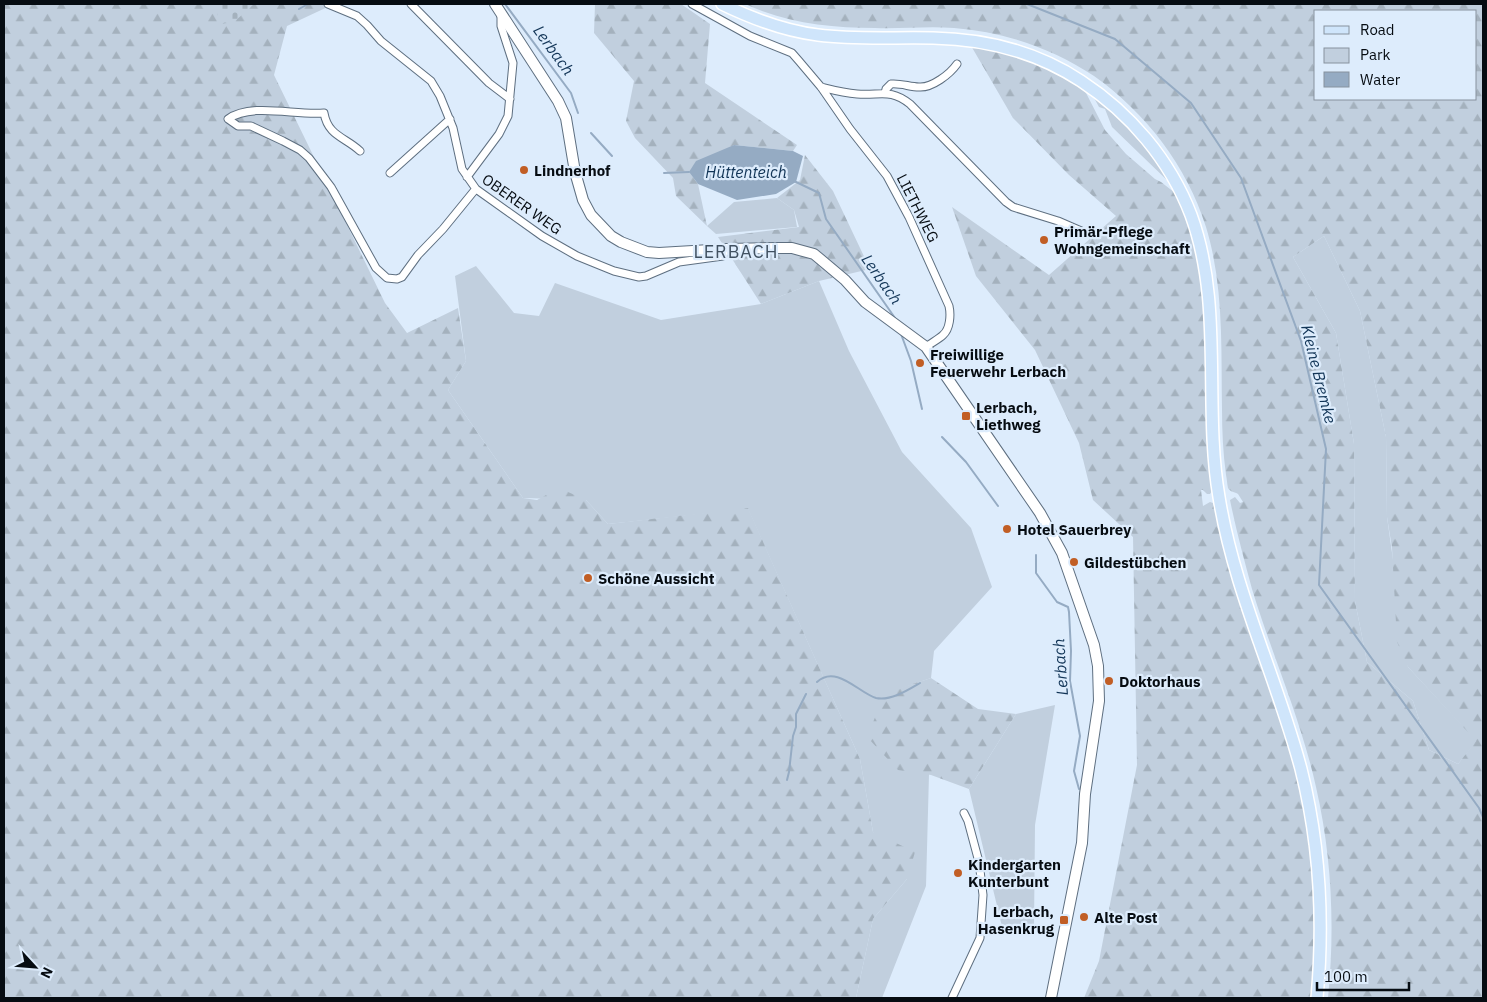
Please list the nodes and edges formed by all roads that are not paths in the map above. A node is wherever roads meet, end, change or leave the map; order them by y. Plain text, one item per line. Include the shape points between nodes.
1 (328, 4) edge
2 (411, 4) edge
3 (692, 4) edge
4 (722, 4) edge
5 (738, 4) edge
6 (498, 8) edge
7 (957, 64) dead end
8 (821, 87) junction
9 (885, 93) junction
10 (510, 99) junction
11 (450, 119) junction
12 (360, 151) dead end
13 (390, 172) dead end
14 (467, 177) junction
15 (474, 191) dead end
16 (1081, 231) dead end
17 (726, 249) junction
18 (926, 347) junction
19 (964, 813) dead end
20 (952, 998) edge
21 (1051, 998) edge
22 (1317, 998) edge
23 (1324, 998) edge

1 - 11 street, OBERER WEG via 357,16 384,45 430,79
2 - 10 street via 489,83
3 - 8 street, LIETHWEG via 750,36 792,54
4 - 22 main road via 753,18 802,32 848,38 953,39 990,43 1023,52 1066,72 1105,98 1145,137 1180,189 1205,267 1210,321 1213,447 1224,529 1301,769 1310,810 1320,898
5 - 23 main road via 777,19 820,28 971,34 1009,41 1042,52 1082,73 1117,99 1151,133 1177,171 1198,213 1213,272 1220,446 1232,528 1249,590 1296,728 1317,809 1328,905
6 - 10 street via 502,34 513,60
6 - 17 street via 566,118 581,193 600,226 621,242 646,252
7 - 9 street via 929,86 891,84
8 - 9 street via 859,94
8 - 18 street, LIETHWEG via 887,176 949,306 949,323 944,335
9 - 16 street via 900,96 910,104 1013,207
10 - 14 street via 508,116 501,132
11 - 13 street
11 - 14 street, OBERER WEG
12 - 15 street via 336,135 324,113 260,111 228,119 238,126 251,126 283,141 309,158 331,187 376,268 387,278 402,277
14 - 17 street, OBERER WEG via 476,189 542,236 576,256 614,271 643,276 679,262 723,256
17 - 18 street via 792,248 814,254 865,302
18 - 21 street via 1040,513 1062,553 1097,656 1099,701 1085,794 1082,843
19 - 20 street via 979,862 983,895 980,938

